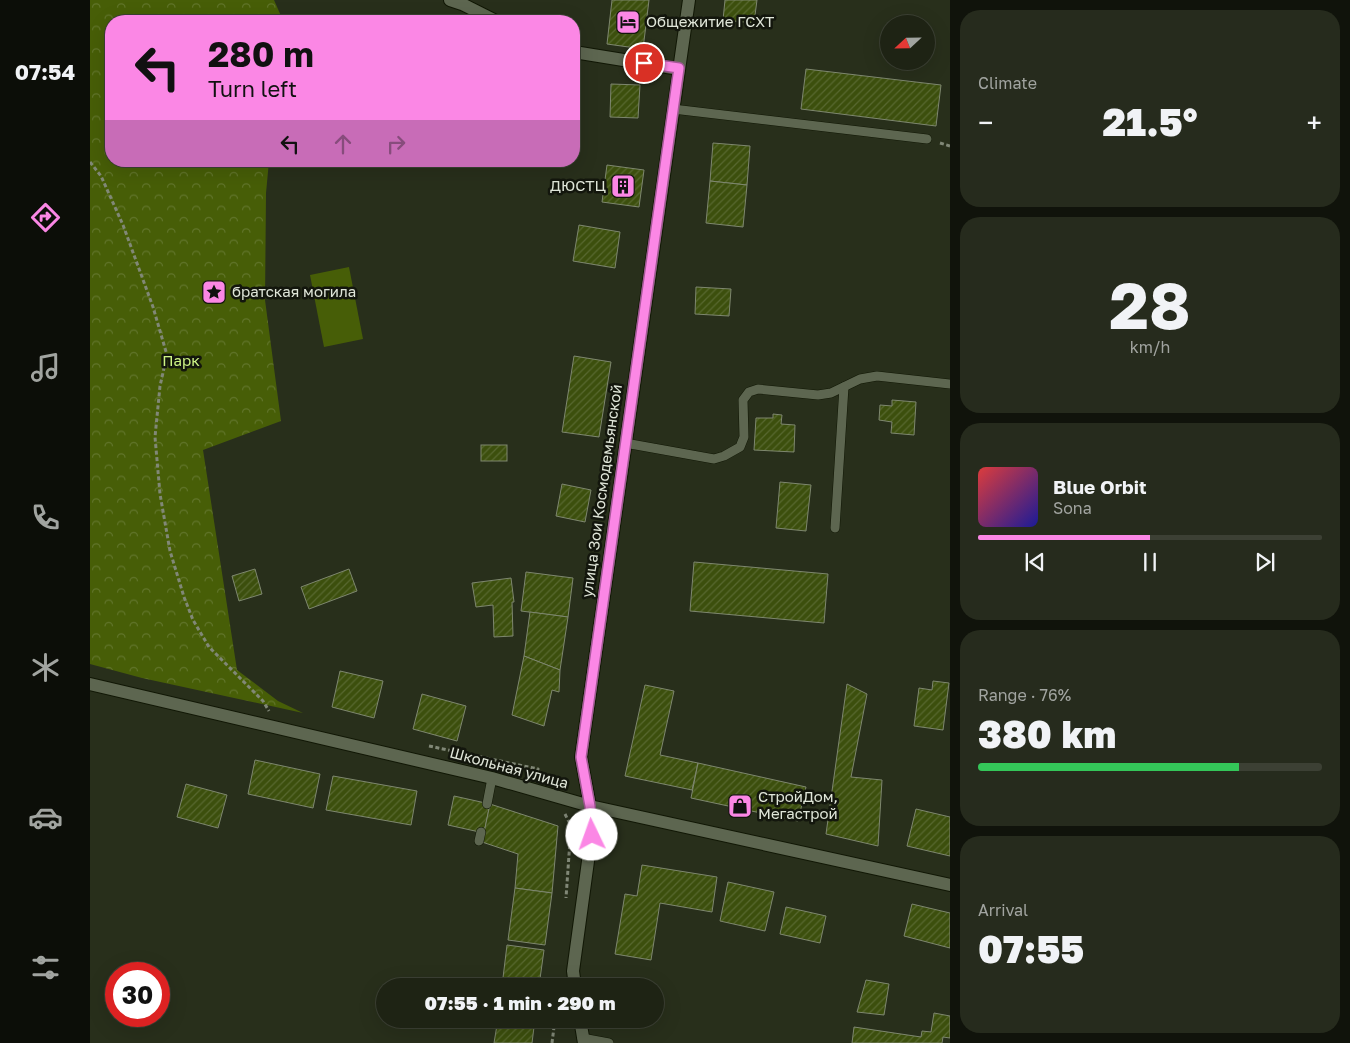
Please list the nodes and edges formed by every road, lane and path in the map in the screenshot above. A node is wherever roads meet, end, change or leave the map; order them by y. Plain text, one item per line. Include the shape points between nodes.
1 (689, 0) edge
2 (460, 1) edge
3 (485, 15) edge
4 (580, 53) edge
5 (679, 68) junction
6 (673, 109) junction
7 (927, 139) dead end
8 (90, 162) edge
9 (950, 384) edge
10 (844, 387) junction
11 (625, 443) junction
12 (835, 528) dead end
13 (90, 684) edge
14 (270, 712) dead end
15 (423, 744) dead end
16 (492, 778) junction
17 (534, 790) junction
18 (487, 804) dead end
19 (590, 806) junction
20 (564, 813) dead end
21 (950, 885) edge
22 (566, 901) dead end
23 (574, 978) edge
24 (554, 1028) edge
25 (583, 1040) edge
26 (552, 1043) edge
27 (609, 1043) edge

1 - 5 street, улица Зои Космодемьянской
2 - 3 street
4 - 5 street
5 - 6 street, улица Зои Космодемьянской
6 - 7 lane
6 - 11 street, улица Зои Космодемьянской
8 - 14 path via 101,176 123,225 167,355 155,437 163,513 184,597 208,647 263,701
9 - 10 lane via 876,376
10 - 11 lane via 818,395 758,389 749,392 744,400 744,437 740,447 714,459
10 - 12 lane
11 - 19 street, улица Зои Космодемьянской via 581,757
13 - 16 street, Школьная улица
15 - 17 path via 538,769
16 - 17 street, Школьная улица
16 - 18 lane
17 - 19 street, Школьная улица
19 - 21 street, Школьная улица
19 - 23 street, улица Зои Космодемьянской via 592,832
20 - 22 path via 571,826
24 - 26 path
25 - 27 lane

